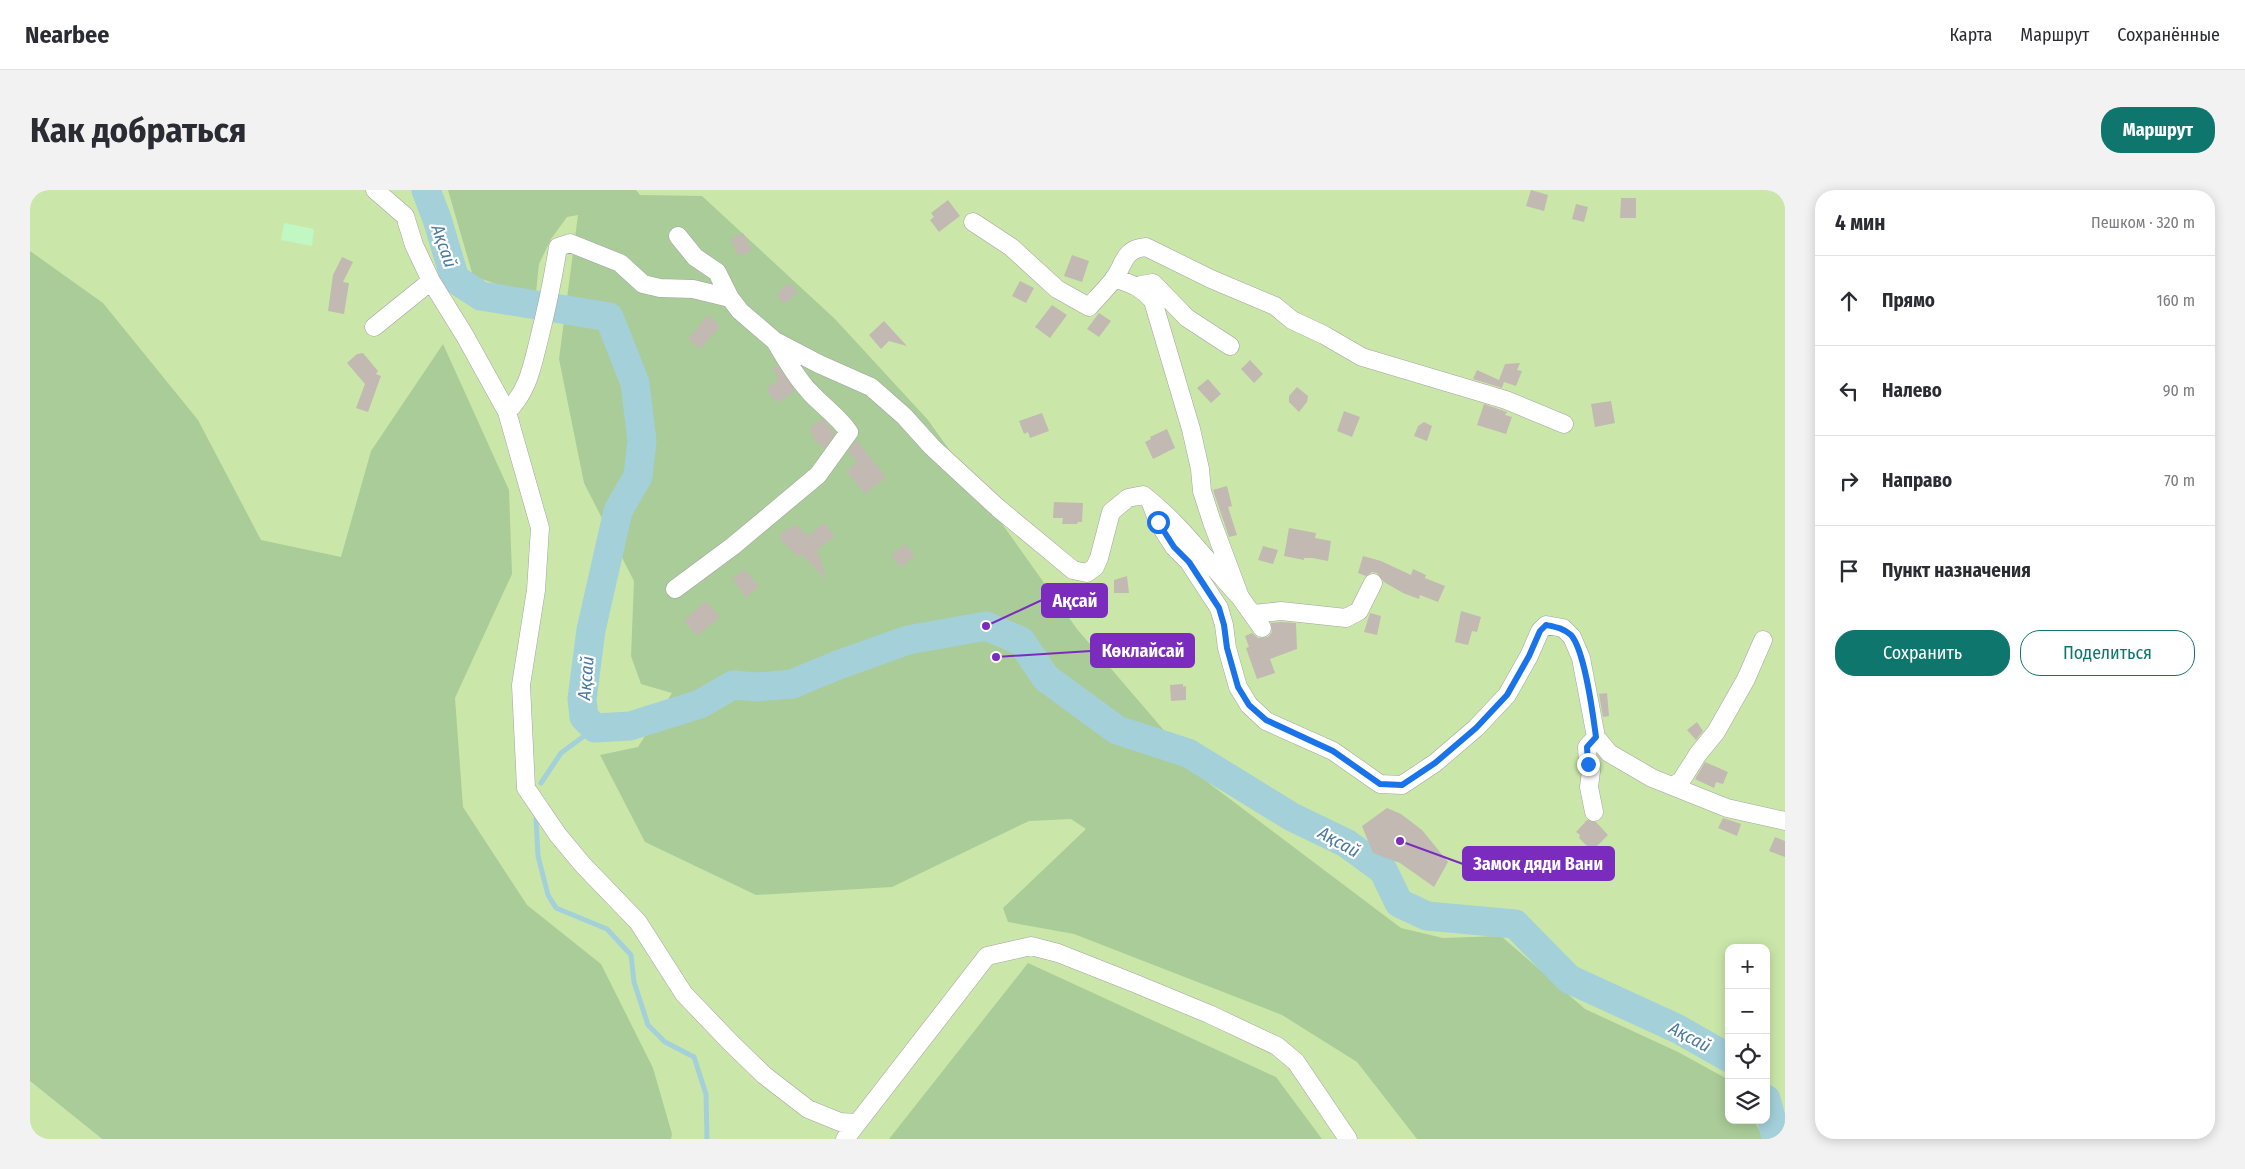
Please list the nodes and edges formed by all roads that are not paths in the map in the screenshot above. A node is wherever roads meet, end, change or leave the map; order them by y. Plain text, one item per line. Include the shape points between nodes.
1 (375, 190) edge
2 (973, 222) dead end
3 (678, 236) dead end
4 (1114, 278) junction
5 (431, 282) junction
6 (1138, 286) junction
7 (730, 298) junction
8 (374, 327) dead end
9 (775, 341) junction
10 (1230, 346) dead end
11 (507, 412) junction
12 (1564, 424) dead end
13 (1150, 500) junction
14 (1373, 583) dead end
15 (675, 589) dead end
16 (1240, 597) junction
17 (1763, 640) dead end
18 (1596, 737) junction
19 (1673, 786) junction
20 (1594, 812) dead end
21 (1785, 821) edge
22 (857, 1123) junction
23 (844, 1139) edge
24 (1348, 1139) edge

1 - 5 street via 405,216
2 - 4 street via 1012,247 1057,289 1089,307
3 - 7 street via 695,256 716,272
4 - 6 street
4 - 12 street via 1128,254 1136,248 1146,247 1275,306 1292,320 1362,357 1506,400
5 - 8 street
5 - 11 street
6 - 10 street via 1153,283 1187,318
6 - 16 street via 1153,301 1159,316 1200,469 1202,492
7 - 9 street
7 - 11 street via 694,289 643,284 620,263 570,243 558,247 548,306 530,375 519,400
9 - 13 street via 871,387 998,508 1073,570 1087,573 1095,566 1111,512 1128,498 1143,495
9 - 15 street via 807,389 850,432 818,475 733,546
11 - 22 street via 540,528 536,590 521,685 526,788 582,865 638,922 684,994 764,1075 808,1109 840,1122
13 - 16 street via 1182,528
13 - 18 street via 1158,522 1219,608 1238,687 1249,705 1266,720 1333,751 1380,784 1402,785 1435,763 1476,728 1507,695 1546,625 1562,628 1572,637 1581,658
14 - 16 street via 1359,611 1346,618 1281,611 1258,621
17 - 19 street via 1746,680 1716,732 1681,781
18 - 19 street via 1609,753 1652,778
18 - 20 street via 1587,747 1591,771 1588,787
19 - 21 street via 1727,808
22 - 23 street
22 - 24 street via 987,956 1031,946 1058,953 1134,983 1276,1046 1296,1062

